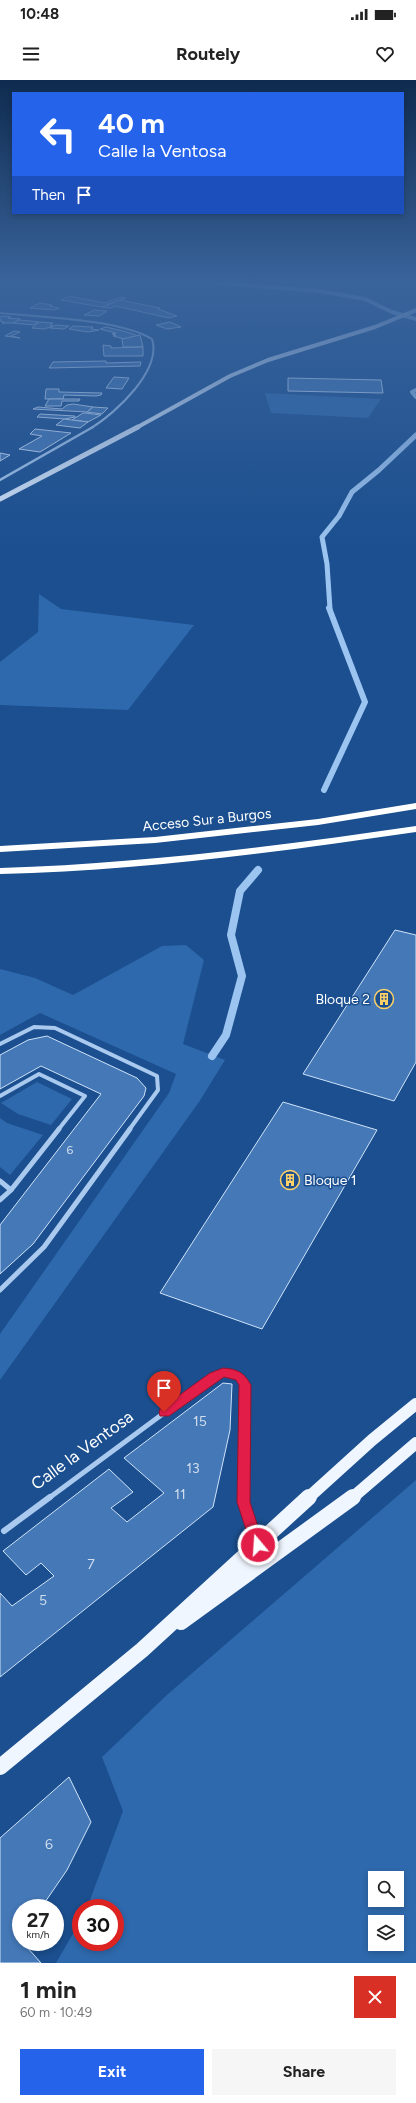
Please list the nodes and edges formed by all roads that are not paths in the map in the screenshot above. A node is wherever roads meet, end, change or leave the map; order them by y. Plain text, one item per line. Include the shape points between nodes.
1 (147, 371) edge
2 (242, 371) edge
3 (0, 480) edge
4 (0, 499) edge
5 (416, 806) edge
6 (416, 829) edge
7 (0, 849) edge
8 (0, 872) edge
9 (0, 1044) edge
10 (0, 1096) edge
11 (0, 1182) edge
12 (11, 1190) junction
13 (0, 1200) edge
14 (0, 1290) edge
15 (416, 1404) edge
16 (416, 1443) edge
17 (4, 1530) dead end
18 (258, 1545) junction
19 (142, 1650) junction
20 (0, 1767) edge

1 - 3 street via 127,399 106,419
2 - 4 main road
5 - 7 highway, Acceso Sur a Burgos via 318,822 155,840
6 - 8 highway via 242,854
9 - 14 street via 34,1027 55,1028 157,1076 158,1090 44,1247
10 - 12 street via 39,1074 85,1096
11 - 12 street
12 - 13 street
15 - 18 main road via 372,1440
16 - 19 main road via 352,1498
17 - 18 street, Calle la Ventosa via 214,1376 223,1372 240,1377 245,1385 243,1502
18 - 19 main road
19 - 20 main road

